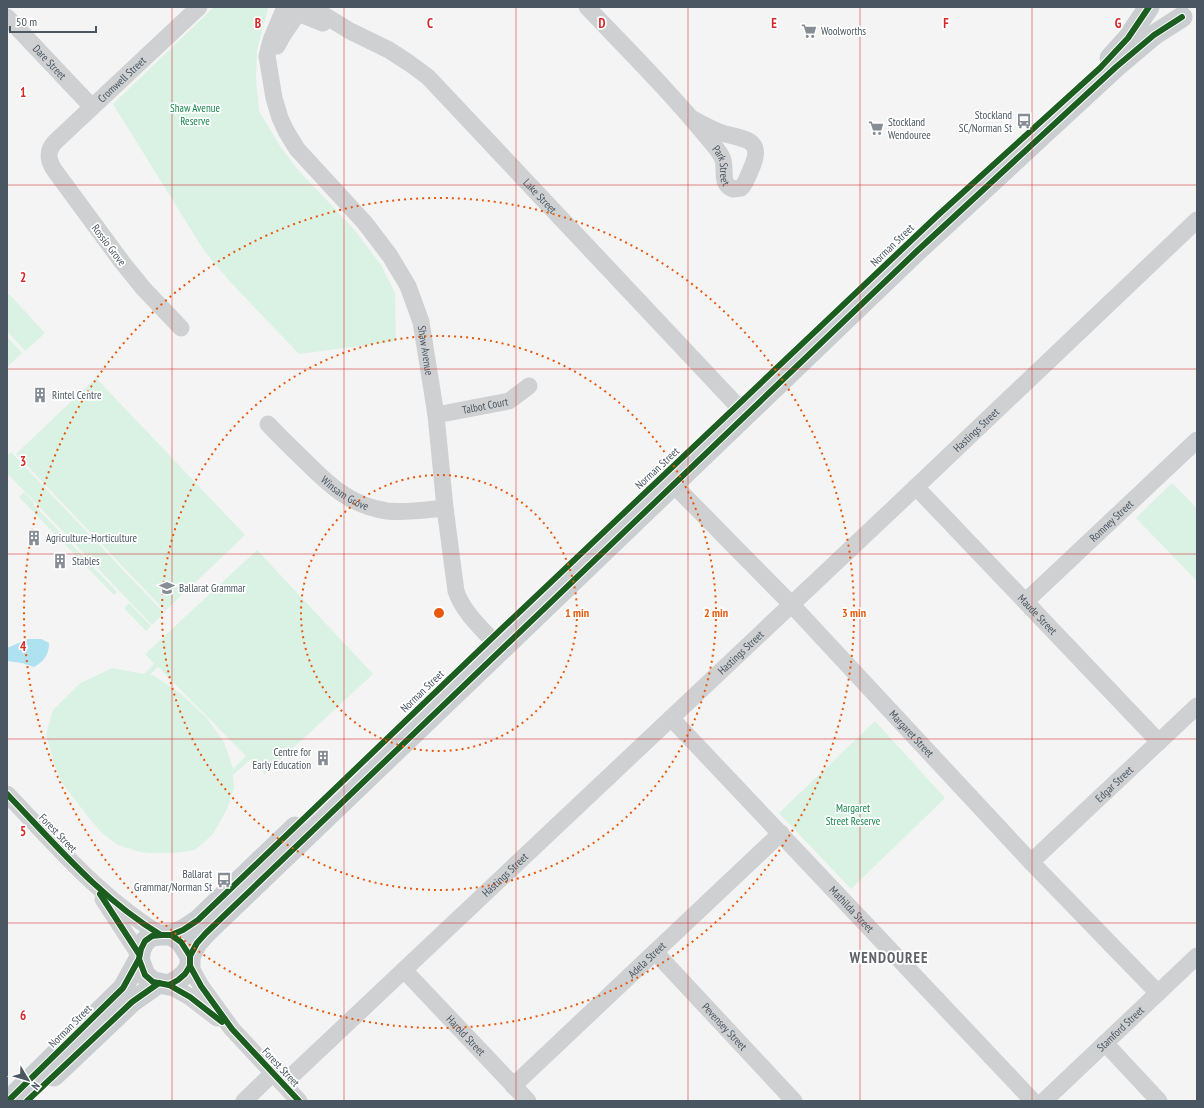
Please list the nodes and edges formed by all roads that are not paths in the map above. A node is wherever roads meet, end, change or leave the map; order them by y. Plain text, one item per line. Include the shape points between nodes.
1 (199, 7) edge
2 (587, 7) edge
3 (1149, 7) edge
4 (1160, 7) edge
5 (296, 8) edge
6 (7, 17) edge
7 (1190, 17) edge
8 (350, 31) joint
9 (92, 106) junction
10 (691, 118) dead end
11 (48, 155) joint
12 (1197, 220) edge
13 (895, 265) junction
14 (181, 328) dead end
15 (529, 386) dead end
16 (741, 411) junction
17 (436, 415) junction
18 (268, 424) dead end
19 (1197, 440) edge
20 (669, 480) junction
21 (916, 487) junction
22 (445, 508) junction
23 (1026, 601) junction
24 (791, 604) junction
25 (496, 644) junction
26 (1197, 706) edge
27 (671, 718) junction
28 (1158, 742) junction
29 (7, 794) edge
30 (781, 833) junction
31 (1031, 862) junction
32 (95, 885) junction
33 (166, 935) junction
34 (655, 952) junction
35 (1197, 956) edge
36 (139, 957) junction
37 (190, 961) junction
38 (404, 970) junction
39 (164, 984) junction
40 (1158, 993) junction
41 (232, 1030) junction
42 (1105, 1044) junction
43 (278, 1079) junction
44 (513, 1086) junction
45 (8, 1101) edge
46 (27, 1101) edge
47 (244, 1101) edge
48 (299, 1101) edge
49 (528, 1101) edge
50 (794, 1101) edge
51 (1033, 1101) edge
52 (1044, 1101) edge
53 (1159, 1101) edge

1 - 9 street, Cromwell Street
2 - 10 street
3 - 13 main road, Norman Street via 1128,38 1100,68 937,216
4 - 7 main road via 1174,16
5 - 8 street, Shaw Avenue via 314,20
5 - 17 street, Shaw Avenue via 273,34 267,51 276,107 291,140 365,223 390,256 408,286 421,322
6 - 9 street, Dare Street
7 - 13 main road, Norman Street via 1154,35
8 - 16 street, Lake Street via 389,50 428,77
9 - 11 street, Cromwell Street via 55,142
11 - 14 street, Rossio Grove via 50,164 122,262
12 - 21 street, Hastings Street
13 - 16 main road, Norman Street
15 - 17 street, Talbot Court via 509,401
16 - 20 main road, Norman Street
17 - 22 street, Shaw Avenue
18 - 22 street, Winsam Grove via 323,479 350,499 373,508 395,511
19 - 23 street, Romney Street
20 - 24 street, Margaret Street
20 - 25 main road, Norman Street
21 - 23 street, Maude Street
21 - 24 street, Hastings Street
22 - 25 street, Shaw Avenue via 457,593 468,611
23 - 28 street, Maude Street
24 - 27 street, Hastings Street
24 - 31 street, Margaret Street
25 - 33 main road, Norman Street via 198,920 183,930
25 - 37 main road, Norman Street via 206,932 197,944
26 - 28 street, Edgar Street
27 - 30 street, Mathilda Street
27 - 38 street, Hastings Street
28 - 31 street, Edgar Street
29 - 32 street, Forest Street
30 - 34 street, Adela Street
30 - 51 street, Mathilda Street
31 - 40 street, Margaret Street
32 - 33 street, Forest Street via 142,924
32 - 36 street, Forest Street
33 - 36 main road via 148,938
33 - 37 main road via 181,942
34 - 44 street, Adela Street
34 - 50 street, Pevensey Street
35 - 40 street, Stamford Street
36 - 39 main road via 145,975 153,982
36 - 45 main road, Norman Street via 123,988
37 - 39 main road via 185,974 178,980
37 - 41 street, Forest Street via 201,986
38 - 43 street, Hastings Street
38 - 44 street, Harold Street
39 - 41 street, Forest Street via 190,997
39 - 46 main road via 132,1002
40 - 42 street, Stamford Street
41 - 43 street, Forest Street
42 - 52 street, Stamford Street
42 - 53 street
43 - 47 street, Hastings Street
43 - 48 street, Forest Street
44 - 49 street, Harold Street

